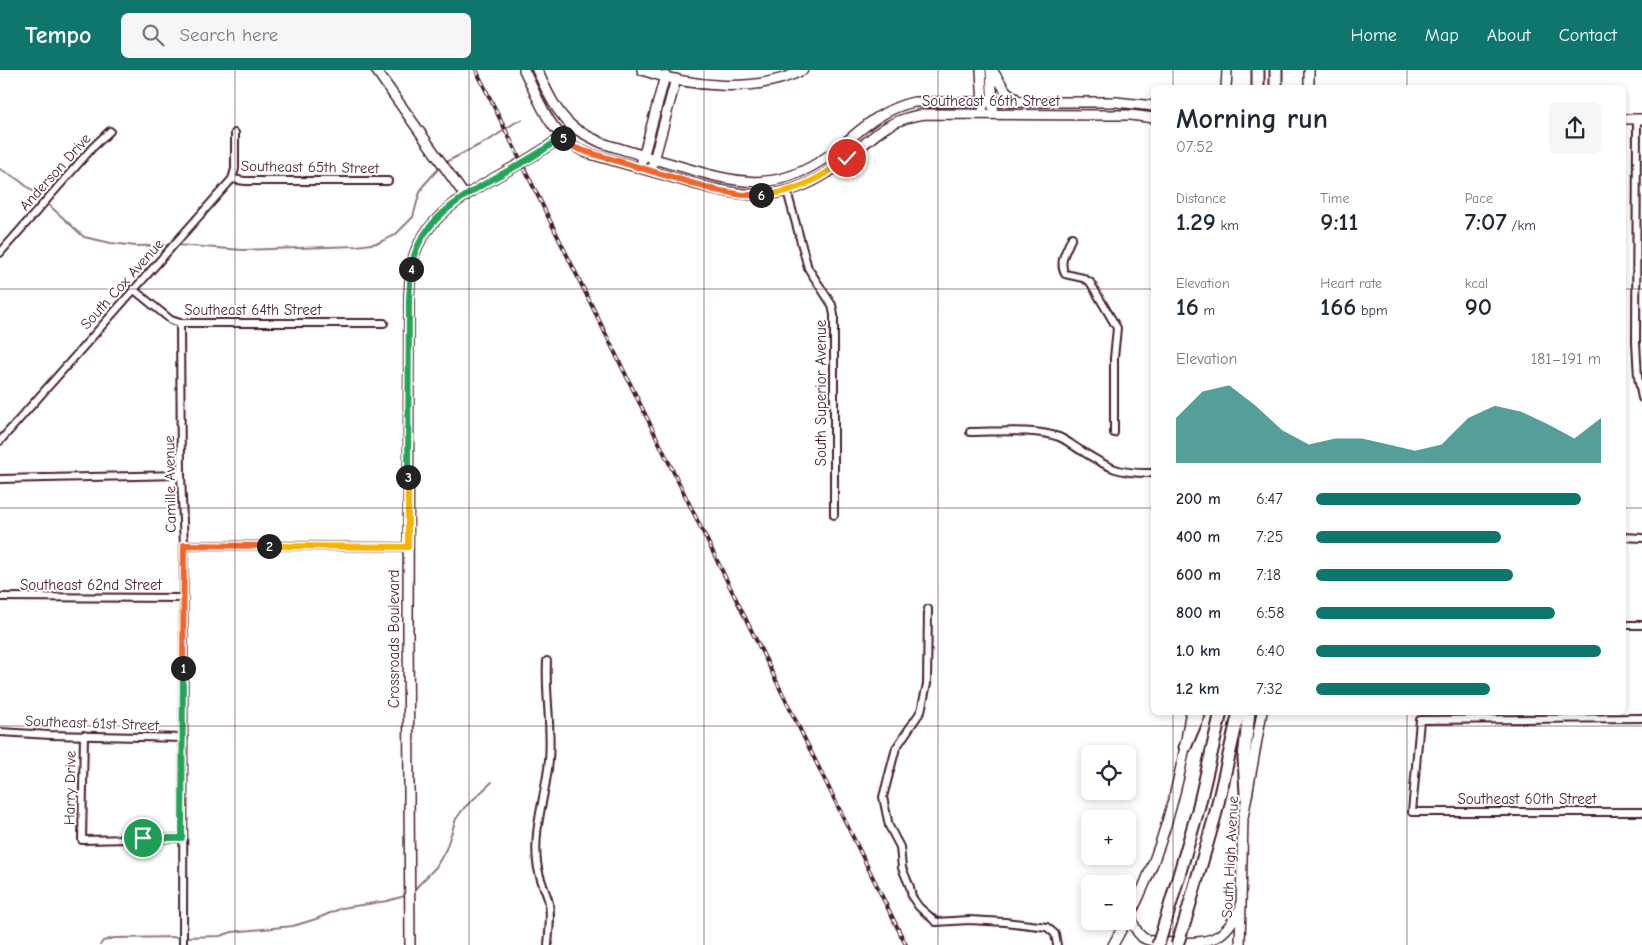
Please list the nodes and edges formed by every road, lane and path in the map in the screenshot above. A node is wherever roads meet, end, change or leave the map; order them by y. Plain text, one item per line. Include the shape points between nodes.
1 (376, 70) edge
2 (524, 70) edge
3 (537, 70) edge
4 (642, 70) edge
5 (803, 70) edge
6 (981, 70) edge
7 (991, 70) edge
8 (1227, 70) edge
9 (1258, 70) edge
10 (1276, 70) edge
11 (1309, 70) edge
12 (664, 76) junction
13 (676, 79) junction
14 (1226, 85) edge
15 (1258, 85) edge
16 (1276, 85) edge
17 (1309, 85) edge
18 (983, 102) junction
19 (993, 102) junction
20 (1020, 102) junction
21 (1151, 106) edge
22 (989, 114) junction
23 (1151, 118) edge
24 (1626, 119) edge
25 (1639, 119) edge
26 (573, 127) junction
27 (110, 130) dead end
28 (235, 133) dead end
29 (561, 137) junction
30 (643, 156) junction
31 (654, 159) junction
32 (640, 168) junction
33 (650, 171) junction
34 (232, 179) junction
35 (388, 181) dead end
36 (787, 191) junction
37 (466, 196) junction
38 (1072, 237) dead end
39 (0, 253) edge
40 (133, 289) junction
41 (180, 323) junction
42 (384, 323) dead end
43 (1642, 398) edge
44 (970, 432) dead end
45 (1114, 434) dead end
46 (0, 440) edge
47 (1151, 473) edge
48 (181, 475) junction
49 (0, 479) edge
50 (834, 515) dead end
51 (1626, 537) edge
52 (1642, 538) edge
53 (184, 545) junction
54 (408, 547) junction
55 (0, 597) edge
56 (183, 598) junction
57 (928, 608) dead end
58 (1626, 625) edge
59 (1642, 625) edge
60 (547, 661) dead end
61 (1190, 715) edge
62 (1199, 715) edge
63 (1220, 715) edge
64 (1238, 715) edge
65 (1249, 715) edge
66 (1261, 715) edge
67 (1642, 718) edge
68 (0, 732) edge
69 (84, 736) junction
70 (184, 738) junction
71 (1185, 746) junction
72 (1246, 794) junction
73 (1642, 812) edge
74 (182, 838) junction
75 (1136, 900) edge
76 (1240, 908) junction
77 (1121, 930) edge
78 (1136, 930) edge
79 (183, 945) edge
80 (410, 945) edge
81 (548, 945) edge
82 (1057, 945) edge
83 (1113, 945) edge
84 (1158, 945) edge
85 (1177, 945) edge
86 (1240, 945) edge

1 - 37 main road
2 - 29 main road
3 - 26 main road via 560,114
4 - 12 main road
5 - 13 main road via 791,76 742,85 710,85
6 - 18 main road
7 - 19 main road
7 - 20 main road via 1000,84
8 - 14 main road
9 - 15 highway
10 - 16 highway
11 - 17 main road
12 - 13 main road
12 - 30 main road
13 - 31 main road
18 - 19 main road, Southeast 66th Street
18 - 22 main road
18 - 31 main road, Southeast 66th Street via 914,102 891,109 811,167 767,182 734,181
19 - 20 main road, Southeast 66th Street
19 - 22 main road
20 - 21 main road, Southeast 66th Street via 1116,102
22 - 23 main road, Southeast 66th Street
22 - 36 main road, Southeast 66th Street via 926,114 901,118 829,172
24 - 25 main road
25 - 43 street via 1636,334
26 - 29 main road, Crossroads Boulevard
26 - 30 main road, Southeast 66th Street via 602,143
27 - 39 street, Anderson Drive
28 - 34 street
29 - 32 main road, Southeast 66th Street via 573,147
29 - 37 main road, Crossroads Boulevard
30 - 31 main road, Southeast 66th Street
30 - 32 main road
31 - 33 main road
32 - 33 main road, Southeast 66th Street
33 - 36 main road, Southeast 66th Street via 735,194 768,195
34 - 35 street, Southeast 65th Street
34 - 40 street, South Cox Avenue
36 - 50 street, South Superior Avenue via 808,268 832,305 834,315
37 - 54 main road, Crossroads Boulevard via 433,224 416,250 412,263
38 - 45 street via 1062,269 1065,274 1090,282 1117,328
40 - 41 street, Southeast 64th Street via 171,320
40 - 46 street, South Cox Avenue
41 - 42 street, Southeast 64th Street
41 - 48 street, Camille Avenue
44 - 47 street via 1038,432 1059,437 1118,471
48 - 49 street
48 - 53 street, Camille Avenue
51 - 52 street
53 - 54 street
53 - 56 street, Camille Avenue
54 - 80 main road, Crossroads Boulevard
55 - 56 street, Southeast 62nd Street
56 - 70 street, Camille Avenue
57 - 82 street via 927,684 921,711 896,748 883,797 888,826 900,847 902,868 912,897 918,907 936,922 969,920 1047,927 1056,934
58 - 59 street
60 - 81 street via 549,759 537,824 537,862 548,900
61 - 71 main road
62 - 71 highway
63 - 84 highway, bridge via 1200,802
64 - 85 highway, bridge via 1215,816
65 - 72 highway via 1244,758
66 - 72 main road, South High Avenue
67 - 73 street, Southeast 60th Street via 1420,720 1412,812
68 - 69 street, Southeast 61st Street
69 - 70 street, Southeast 61st Street
69 - 74 street, Harry Drive via 82,840
70 - 74 street, Camille Avenue
71 - 75 main road via 1159,847
72 - 76 main road, South High Avenue via 1241,839
74 - 79 street, Camille Avenue
76 - 78 main road via 1220,934 1205,941 1150,941
76 - 86 main road, South High Avenue
77 - 83 main road

